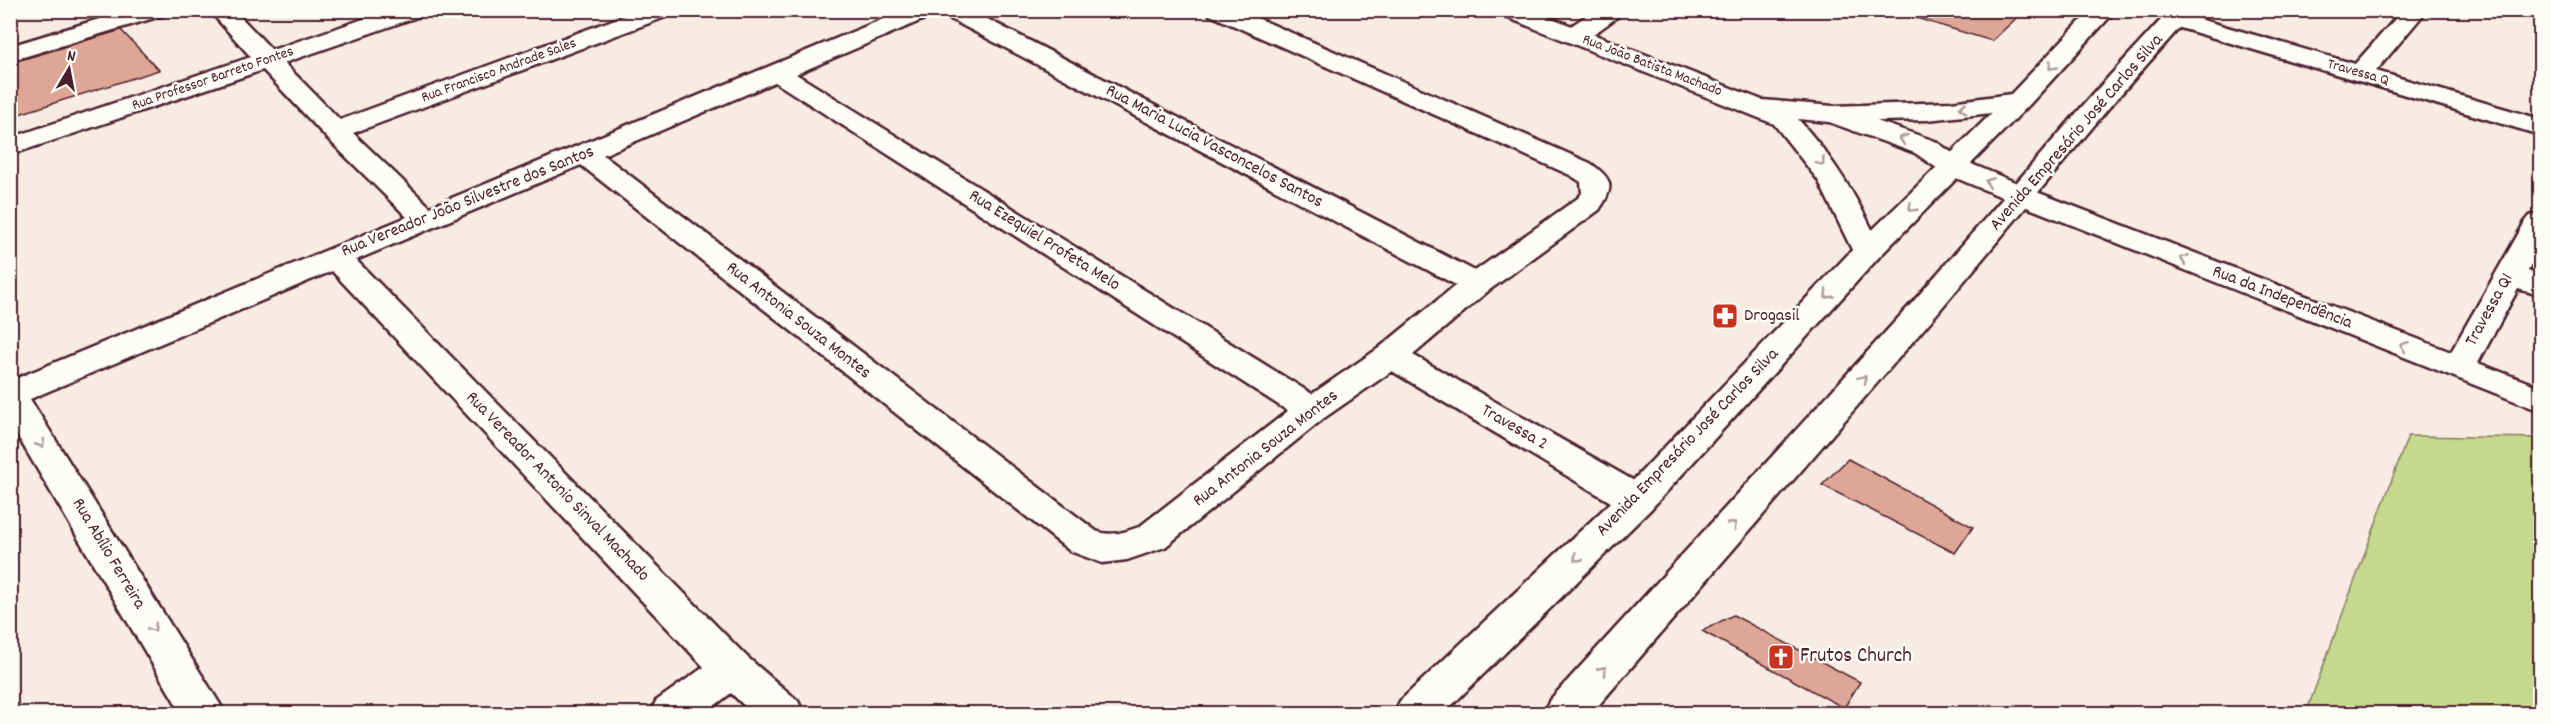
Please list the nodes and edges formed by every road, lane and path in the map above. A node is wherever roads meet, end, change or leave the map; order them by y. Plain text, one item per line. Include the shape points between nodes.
1 (156, 10) edge
2 (220, 10) edge
3 (415, 10) edge
4 (663, 10) edge
5 (926, 10) edge
6 (951, 10) edge
7 (1218, 10) edge
8 (1509, 10) edge
9 (1612, 10) edge
10 (2105, 10) edge
11 (2416, 10) edge
12 (2180, 15) edge
13 (103, 17) edge
14 (1574, 35) junction
15 (10, 54) edge
16 (268, 61) junction
17 (776, 72) junction
18 (2361, 74) junction
19 (2020, 100) junction
20 (1772, 113) junction
21 (1833, 114) junction
22 (2541, 127) edge
23 (334, 132) junction
24 (10, 147) edge
25 (584, 154) junction
26 (1954, 167) junction
27 (2024, 196) junction
28 (426, 219) junction
29 (2541, 222) edge
30 (1867, 252) junction
31 (335, 256) junction
32 (2509, 275) junction
33 (1477, 284) junction
34 (2541, 286) edge
35 (1391, 356) junction
36 (2459, 367) junction
37 (10, 394) edge
38 (2541, 400) edge
39 (1312, 410) junction
40 (1637, 500) junction
41 (732, 669) junction
42 (205, 714) edge
43 (671, 714) edge
44 (783, 714) edge
45 (1415, 714) edge
46 (1564, 714) edge

1 - 13 street
2 - 16 street
3 - 16 street, Rua Professor Barreto Fontes
4 - 23 street, Rua Francisco Andrade Sales
5 - 17 street, Rua Vereador João Silvestre dos Santos
6 - 33 street, Rua Maria Lucia Vasconcelos Santos
7 - 33 street, Rua Antonia Souza Montes via 1595,179 1596,193 1589,204
8 - 14 street, Rua João Batista Machado
9 - 14 street
10 -> 19 street, Avenida Empresário José Carlos Silva
11 - 18 street
12 - 18 street, Travessa Q
12 - 27 street, Avenida Empresário José Carlos Silva
13 - 15 street
14 - 20 street, Rua João Batista Machado
16 - 23 street
16 - 24 street, Rua Professor Barreto Fontes
17 - 25 street, Rua Vereador João Silvestre dos Santos
17 - 39 street, Rua Ezequiel Profeta Melo
18 - 22 street, Travessa Q
19 -> 21 street via 1993,106
19 - 26 street, Avenida Empresário José Carlos Silva
20 - 21 street, Rua João Batista Machado
20 -> 30 street via 1812,150 1835,182
26 -> 21 street, Rua da Independência via 1925,147
23 - 28 street
25 - 28 street, Rua Vereador João Silvestre dos Santos
25 - 39 street, Rua Antonia Souza Montes via 1083,541 1102,549 1152,537
27 -> 26 street, Rua da Independência
26 -> 30 street, Avenida Empresário José Carlos Silva
36 -> 27 street, Rua da Independência
46 -> 27 street, Avenida Empresário José Carlos Silva
28 - 31 street, Rua Vereador João Silvestre dos Santos
29 - 32 street, Travessa Q1
30 -> 40 street, Avenida Empresário José Carlos Silva
31 - 37 street, Rua Vereador João Silvestre dos Santos
31 - 41 street, Rua Vereador Antonio Sinval Machado
32 - 34 street
32 - 36 street, Travessa Q1
33 - 35 street, Rua Antonia Souza Montes
35 - 39 street, Rua Antonia Souza Montes
35 - 40 street, Travessa 2
36 - 38 street, Rua da Independência
37 -> 42 street, Rua Abílio Ferreira
40 -> 45 street, Avenida Empresário José Carlos Silva
41 - 43 street
41 - 44 street, Rua Vereador Antonio Sinval Machado

